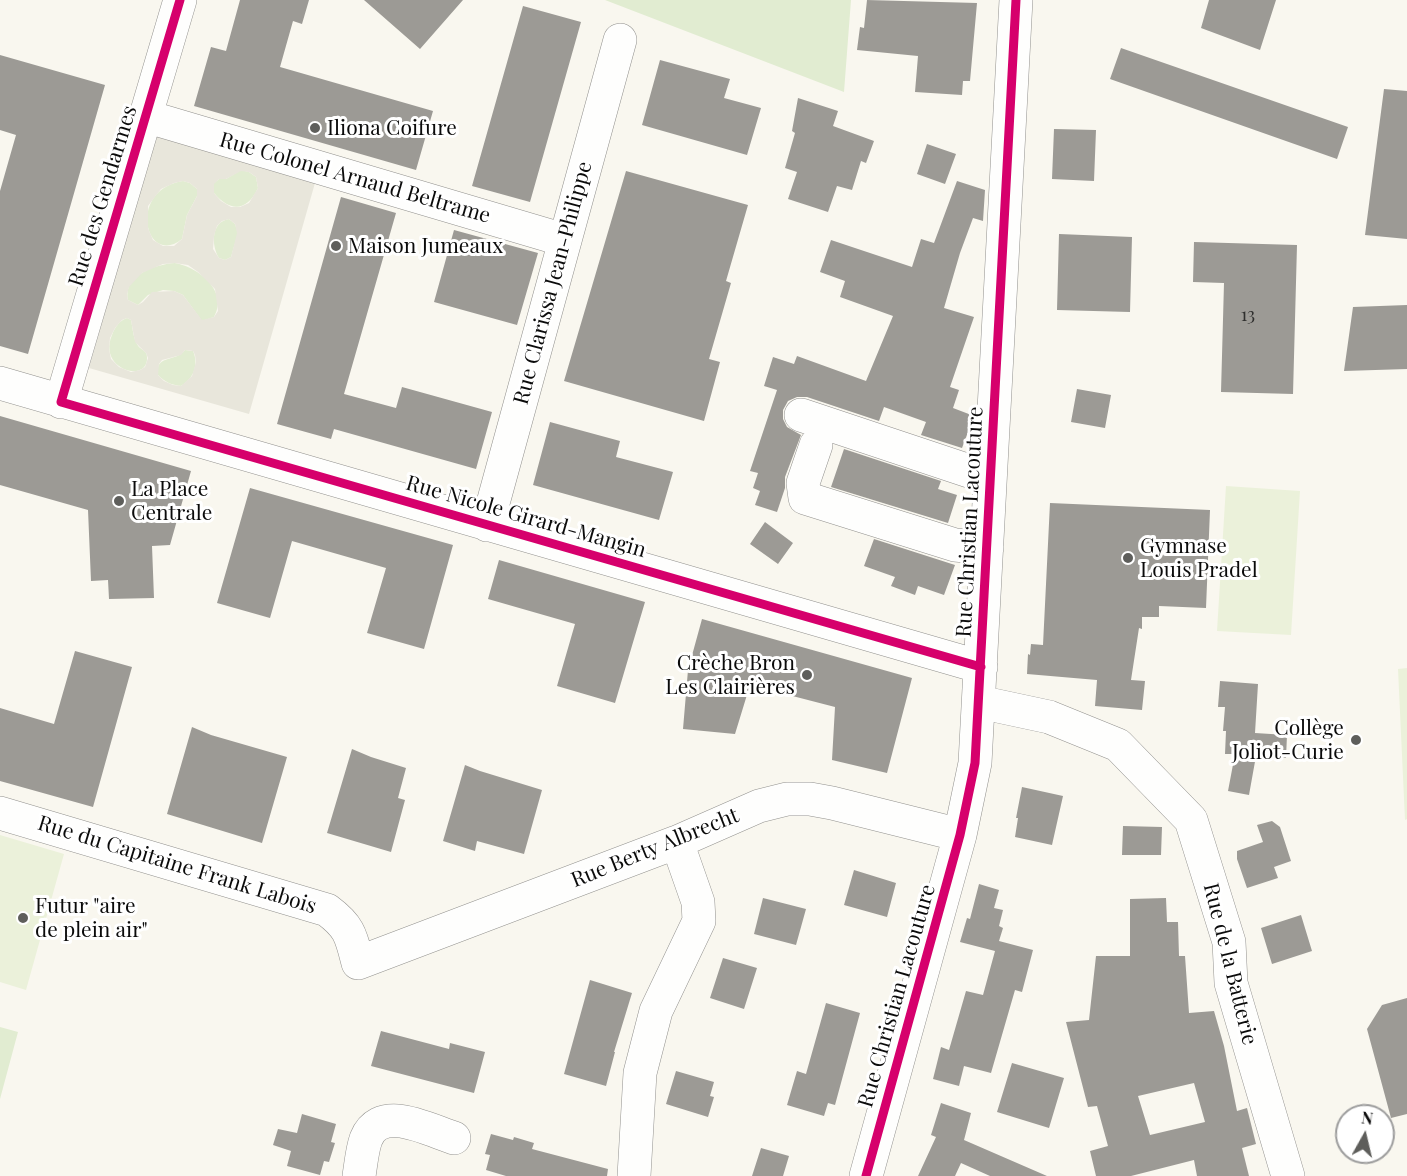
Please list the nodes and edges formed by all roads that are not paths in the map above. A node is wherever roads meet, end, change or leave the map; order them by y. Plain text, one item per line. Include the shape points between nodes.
1 (180, 0) edge
2 (1016, 0) edge
3 (620, 40) dead end
4 (145, 116) junction
5 (568, 227) junction
6 (0, 383) edge
7 (61, 402) junction
8 (801, 415) dead end
9 (816, 445) dead end
10 (990, 478) junction
11 (487, 525) junction
12 (987, 548) junction
13 (981, 667) junction
14 (980, 702) junction
15 (0, 813) edge
16 (960, 835) junction
17 (677, 842) junction
18 (358, 963) joint
19 (454, 1138) dead end
20 (358, 1176) edge
21 (634, 1176) edge
22 (866, 1176) edge
23 (1288, 1176) edge

1 - 4 street, Rue des Gendarmes
2 - 10 street, Rue Christian Lacouture
3 - 5 street, Rue Clarissa Jean-Philippe
4 - 5 street, Rue Colonel Arnaud Beltrame
4 - 7 street, Rue des Gendarmes
5 - 11 street, Rue Clarissa Jean-Philippe
6 - 7 street, Rue Nicole Girard-Mangin
7 - 11 street, Rue Nicole Girard-Mangin
8 - 10 street
9 - 12 street via 803,483 805,498 955,545
10 - 12 street, Rue Christian Lacouture
11 - 13 street, Rue Nicole Girard-Mangin
12 - 13 street, Rue Christian Lacouture
13 - 14 street, Rue Christian Lacouture
14 - 16 street, Rue Christian Lacouture via 975,763
14 - 23 street, Rue de la Batterie via 1049,717 1118,745 1191,820 1229,942 1231,983
15 - 18 street, Rue du Capitaine Frank Labois via 327,910 342,922
16 - 17 street, Rue Berty Albrecht via 810,799 787,799 759,806
16 - 22 street, Rue Christian Lacouture
17 - 18 street, Rue Berty Albrecht
17 - 21 street via 698,902 699,921 656,1011 640,1073
19 - 20 street via 398,1119 376,1125 367,1138

